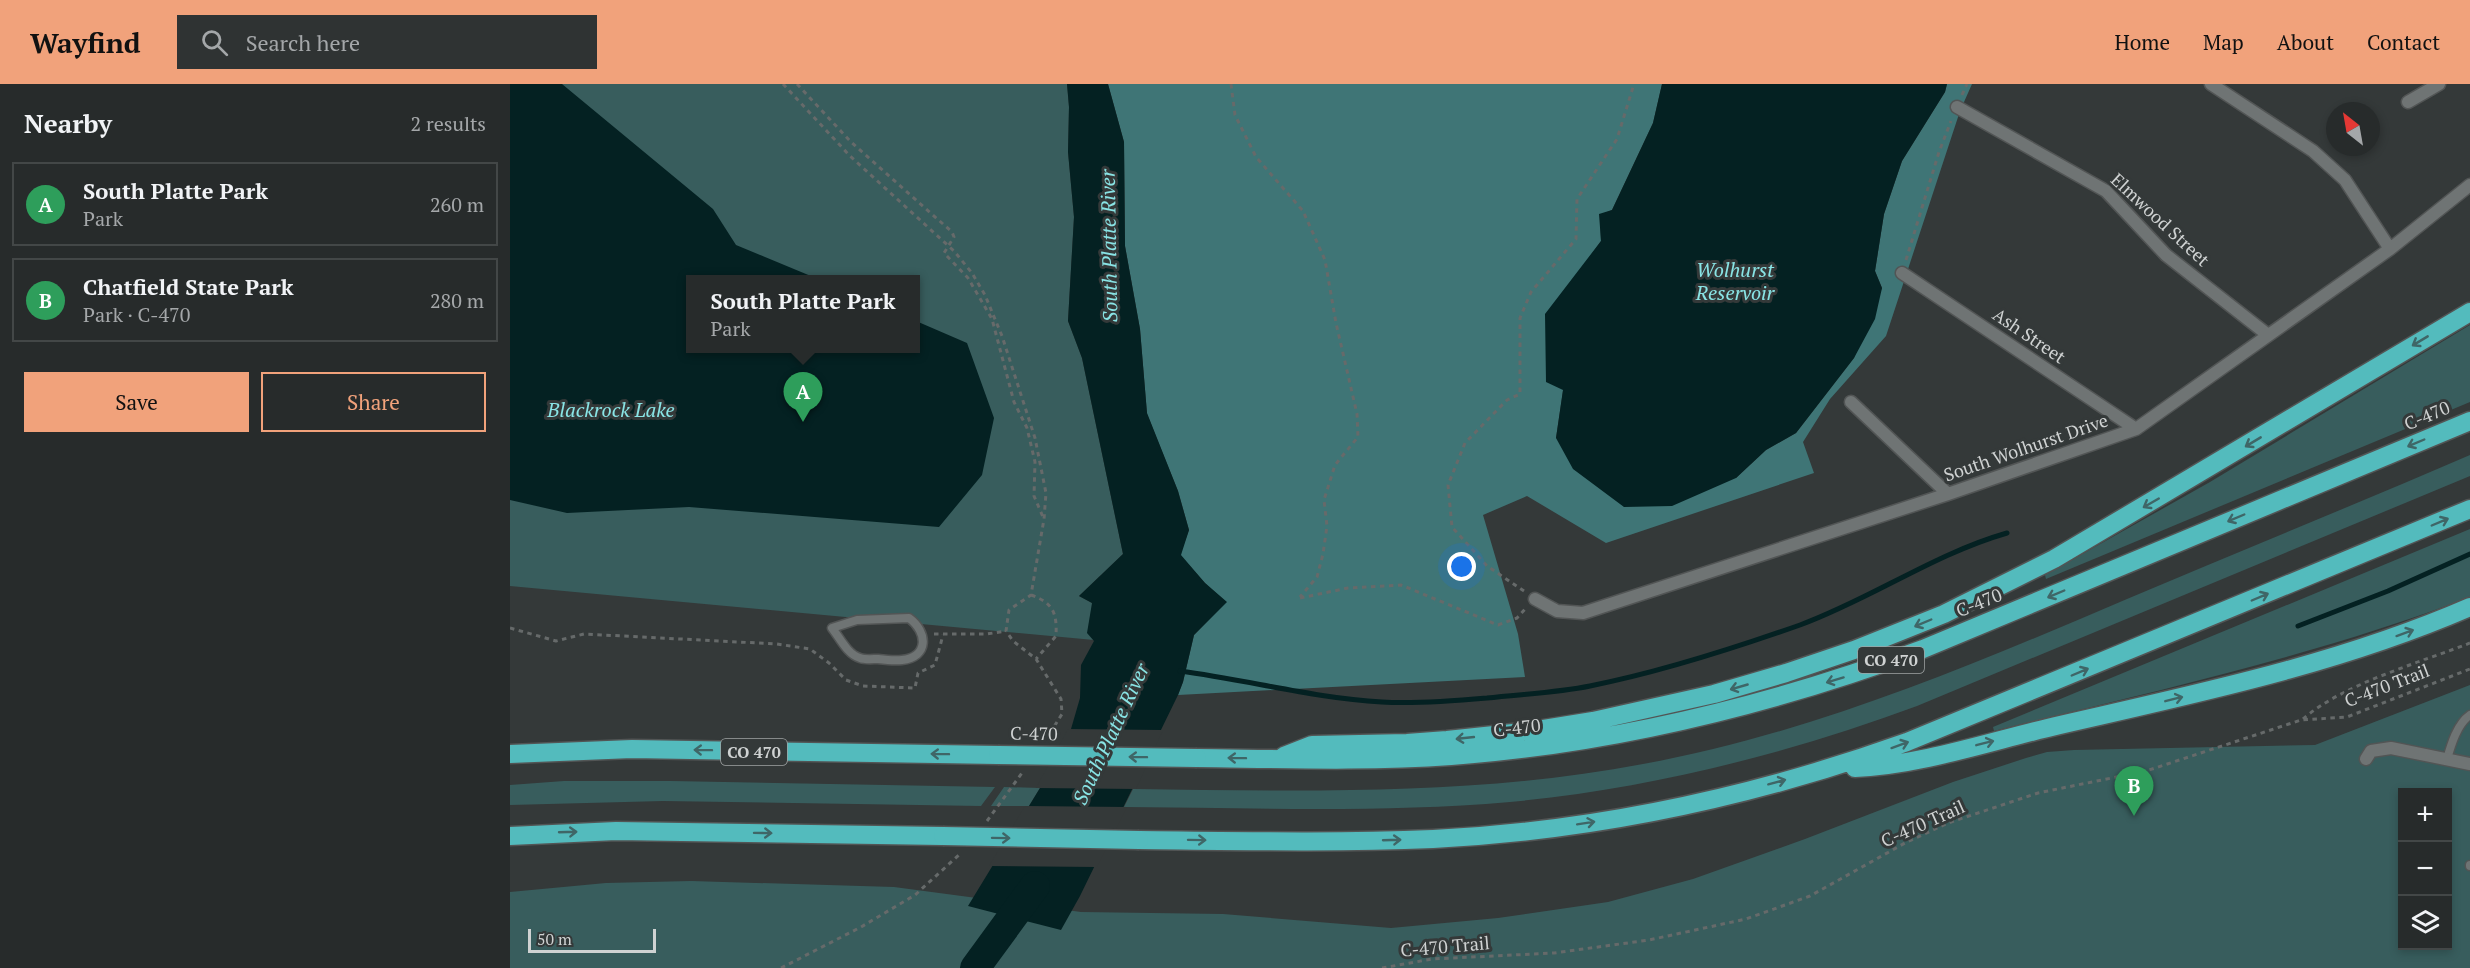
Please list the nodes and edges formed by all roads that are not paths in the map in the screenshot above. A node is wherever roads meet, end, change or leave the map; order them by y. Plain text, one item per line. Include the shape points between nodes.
1 (2211, 84) edge
2 (2439, 84) edge
3 (2408, 102) dead end
4 (1957, 107) road end
5 (2470, 185) edge
6 (2390, 249) junction
7 (1902, 273) road end
8 (2470, 312) edge
9 (2268, 335) junction
10 (1851, 402) dead end
11 (2470, 420) edge
12 (2136, 429) junction
13 (1948, 494) junction
14 (2470, 509) edge
15 (1536, 599) road end
16 (2470, 607) edge
17 (832, 628) joint
18 (2470, 715) edge
19 (510, 754) edge
20 (1277, 759) junction
21 (2366, 759) dead end
22 (2447, 759) junction
23 (2470, 764) edge
24 (1824, 769) junction
25 (510, 836) edge

1 - 6 street via 2313,150 2345,180
2 - 3 street
4 - 9 street, Elmwood Street via 2106,191 2166,255
5 - 6 street, South Wolhurst Drive
6 - 9 street, South Wolhurst Drive
7 - 12 street, Ash Street
8 -> 20 highway via 2062,555 1944,614 1865,646 1745,685 1620,716 1457,739 1312,745
9 - 12 street, South Wolhurst Drive
10 - 13 street
11 -> 20 highway, C-470 / CO 470 via 1923,649 1766,701 1641,730 1523,748 1428,757
12 - 13 street, South Wolhurst Drive
13 - 15 street, South Wolhurst Drive via 1583,614 1557,611
24 -> 14 highway via 1968,718
24 -> 16 highway via 1912,760 2218,688 2372,646
17 - 17 lane via 849,652 861,659 903,660 923,647 924,634 909,618 857,620
18 - 22 lane via 2452,742
20 -> 19 highway, C-470 / CO 470, bridge via 643,749
21 - 22 street via 2371,751 2391,748
22 - 23 street
25 -> 24 highway, bridge via 605,831 1385,841 1520,832 1594,822 1736,793

